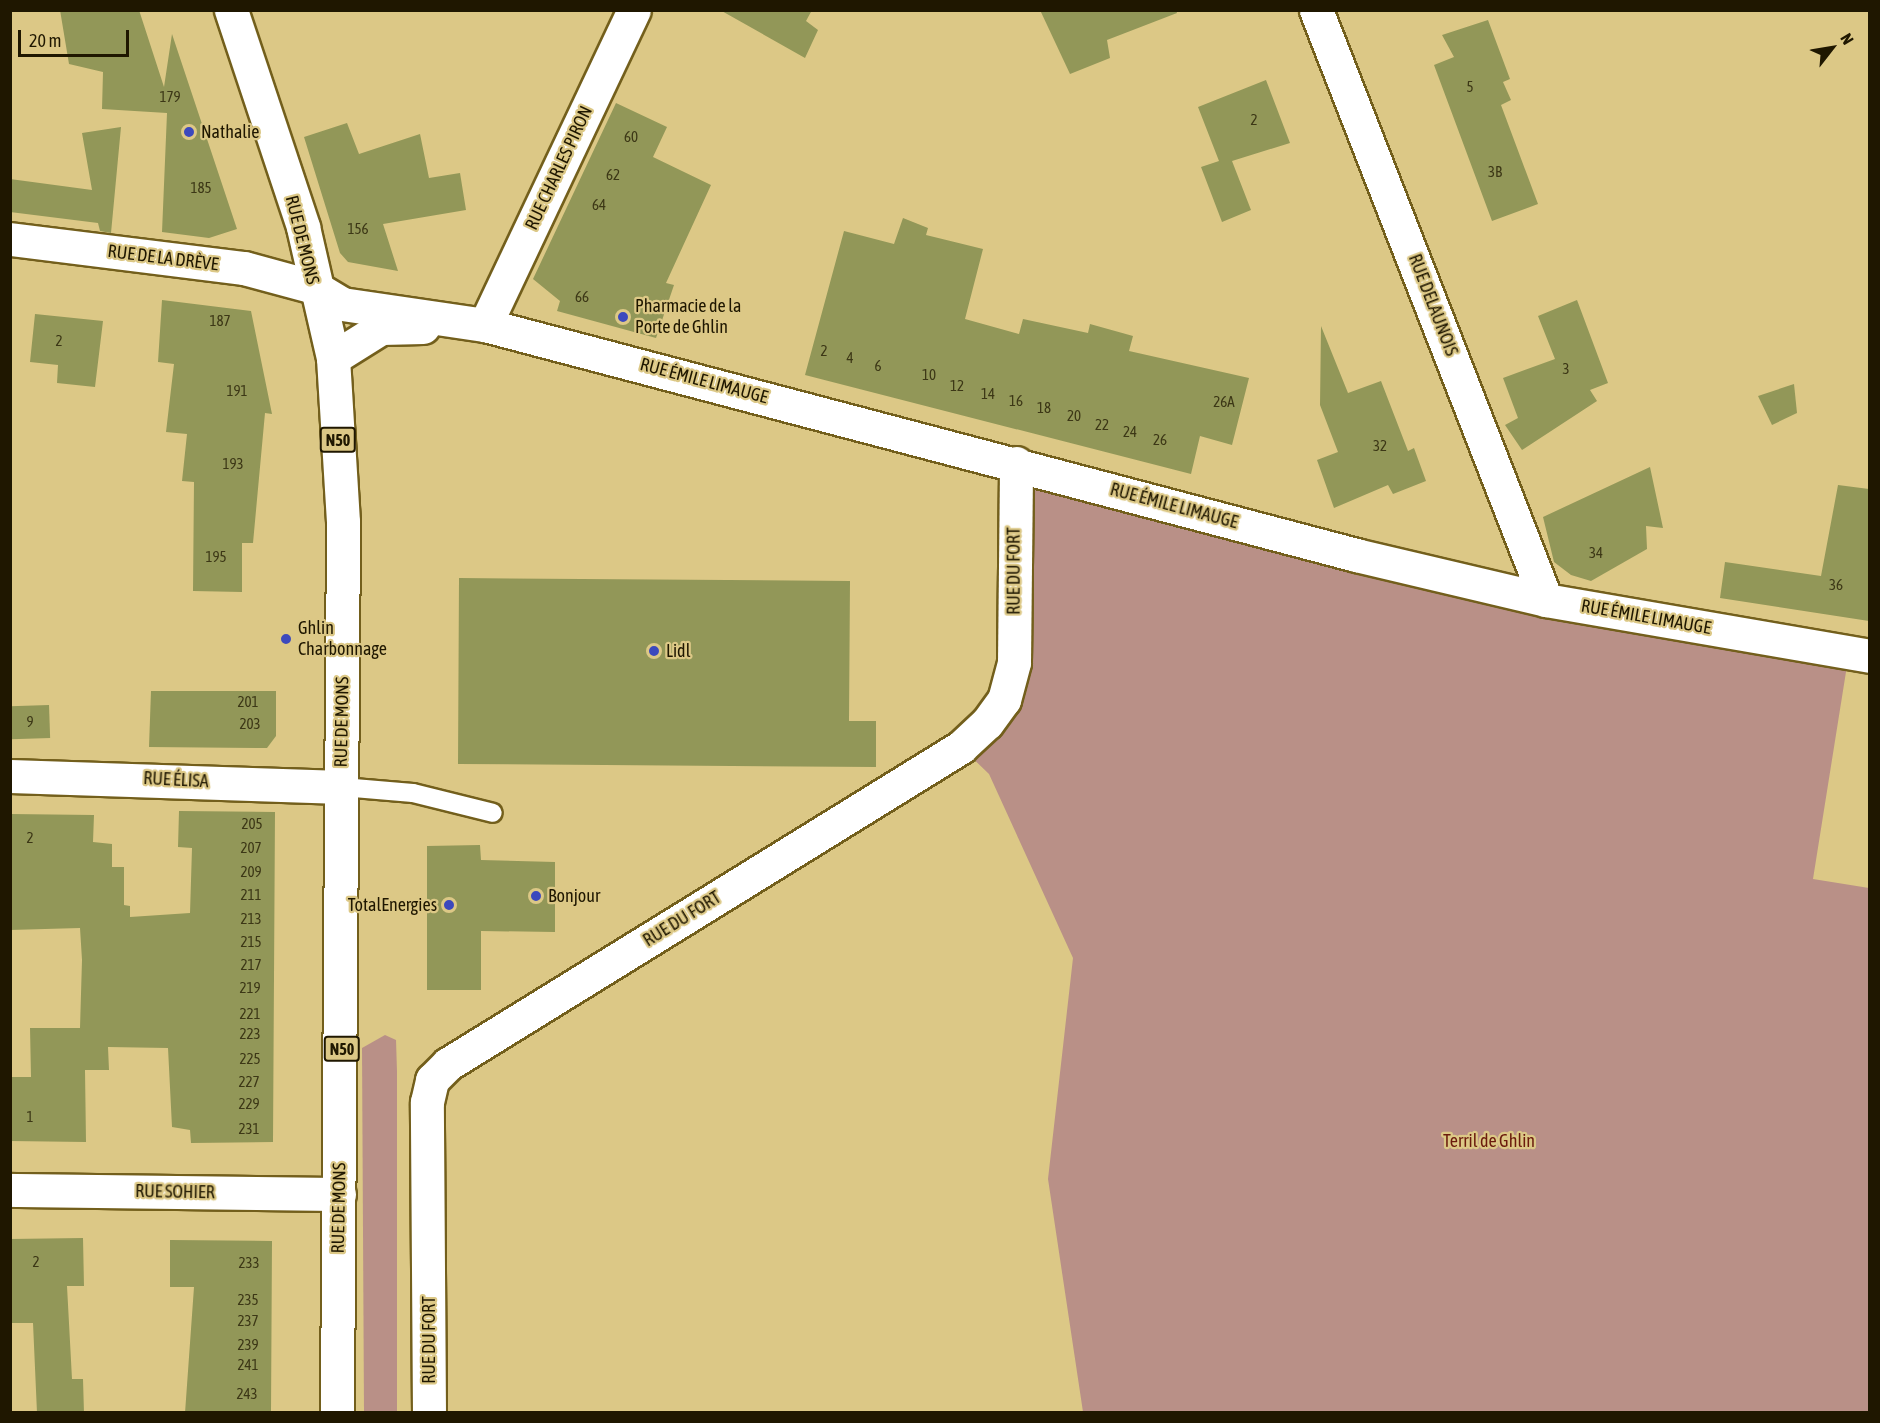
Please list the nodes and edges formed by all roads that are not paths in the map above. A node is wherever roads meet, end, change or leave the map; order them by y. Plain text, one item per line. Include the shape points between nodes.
1 (231, 10) edge
2 (634, 10) edge
3 (1316, 10) edge
4 (10, 239) edge
5 (314, 287) junction
6 (484, 325) junction
7 (333, 358) junction
8 (1016, 463) junction
9 (1546, 600) junction
10 (1869, 656) edge
11 (10, 776) edge
12 (342, 787) junction
13 (493, 813) dead end
14 (10, 1190) edge
15 (339, 1194) junction
16 (337, 1413) edge
17 (429, 1413) edge

1 - 5 street, RUE DE MONS / N50 via 303,227
2 - 6 street, RUE CHARLES PIRON
3 - 9 street, RUE DELAUNOIS
4 - 5 street, RUE DE LA DRÈVE via 238,268
5 - 6 street, RUE DE LA DRÈVE via 342,304
5 - 7 street, RUE DE MONS / N50
6 - 7 street via 381,328
6 - 8 street, RUE ÉMILE LIMAUGE
7 - 12 street, RUE DE MONS / N50 via 343,522
8 - 9 street, RUE ÉMILE LIMAUGE via 1356,555
8 - 17 street, RUE DU FORT via 1014,662 1004,699 987,723 961,747 448,1064 432,1080 427,1102
9 - 10 street, RUE ÉMILE LIMAUGE
11 - 12 street, RUE ÉLISA
12 - 13 lane via 412,793
12 - 15 street, RUE DE MONS / N50
14 - 15 street, RUE SOHIER
15 - 16 street, RUE DE MONS / N50

